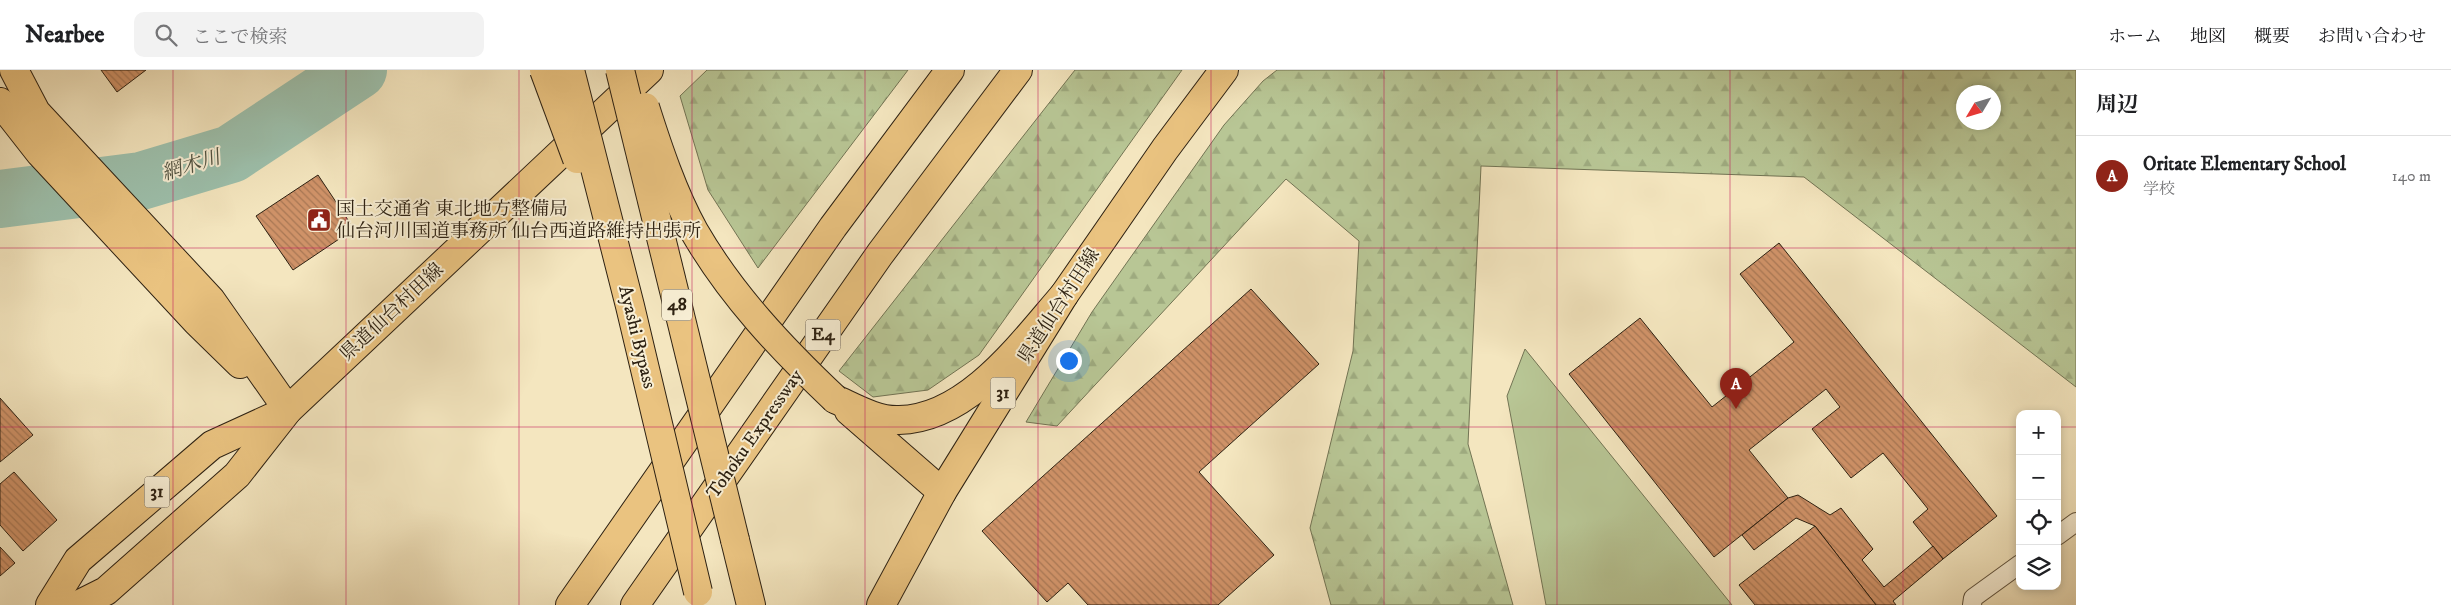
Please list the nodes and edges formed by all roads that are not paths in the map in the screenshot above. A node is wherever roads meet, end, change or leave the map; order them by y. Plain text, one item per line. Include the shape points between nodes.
1 (14, 70) edge
2 (544, 70) edge
3 (570, 70) edge
4 (620, 70) edge
5 (633, 70) edge
6 (649, 70) edge
7 (950, 70) edge
8 (1018, 70) edge
9 (1224, 70) edge
10 (0, 102) edge
11 (49, 145) junction
12 (1064, 295) junction
13 (630, 306) junction
14 (835, 399) junction
15 (288, 410) junction
16 (942, 492) junction
17 (2076, 522) edge
18 (2061, 533) edge
19 (2016, 567) edge
20 (700, 598) edge
21 (50, 605) edge
22 (78, 605) edge
23 (570, 605) edge
24 (635, 605) edge
25 (751, 605) edge
26 (881, 605) edge
27 (1972, 605) edge

1 - 11 main road
2 - 13 main road, bridge
3 - 13 main road, Ayashi Bypass / 48, bridge
4 - 25 main road, 48, bridge
5 - 14 main road, bridge via 675,188 693,229 716,267 769,333
6 - 15 main road, 県道仙台村田線 / 31
7 - 23 main road via 833,227
8 - 24 main road, Tohoku Expressway / E4 via 880,254
9 - 12 main road, 県道仙台村田線 / 31
10 - 11 main road
11 - 15 main road via 161,265 197,322
12 - 14 main road via 1016,350 946,409 899,420 869,415
12 - 16 main road, 県道仙台村田線 / 31
13 - 20 main road, Ayashi Bypass / 48, bridge
14 - 16 main road
15 - 21 main road, 県道仙台村田線 / 31 via 212,445 78,560
15 - 22 main road, 県道仙台村田線 / 31 via 237,474 106,591
16 - 26 main road, 県道仙台村田線 / 31
17 - 18 lane
19 - 27 lane via 1974,598

